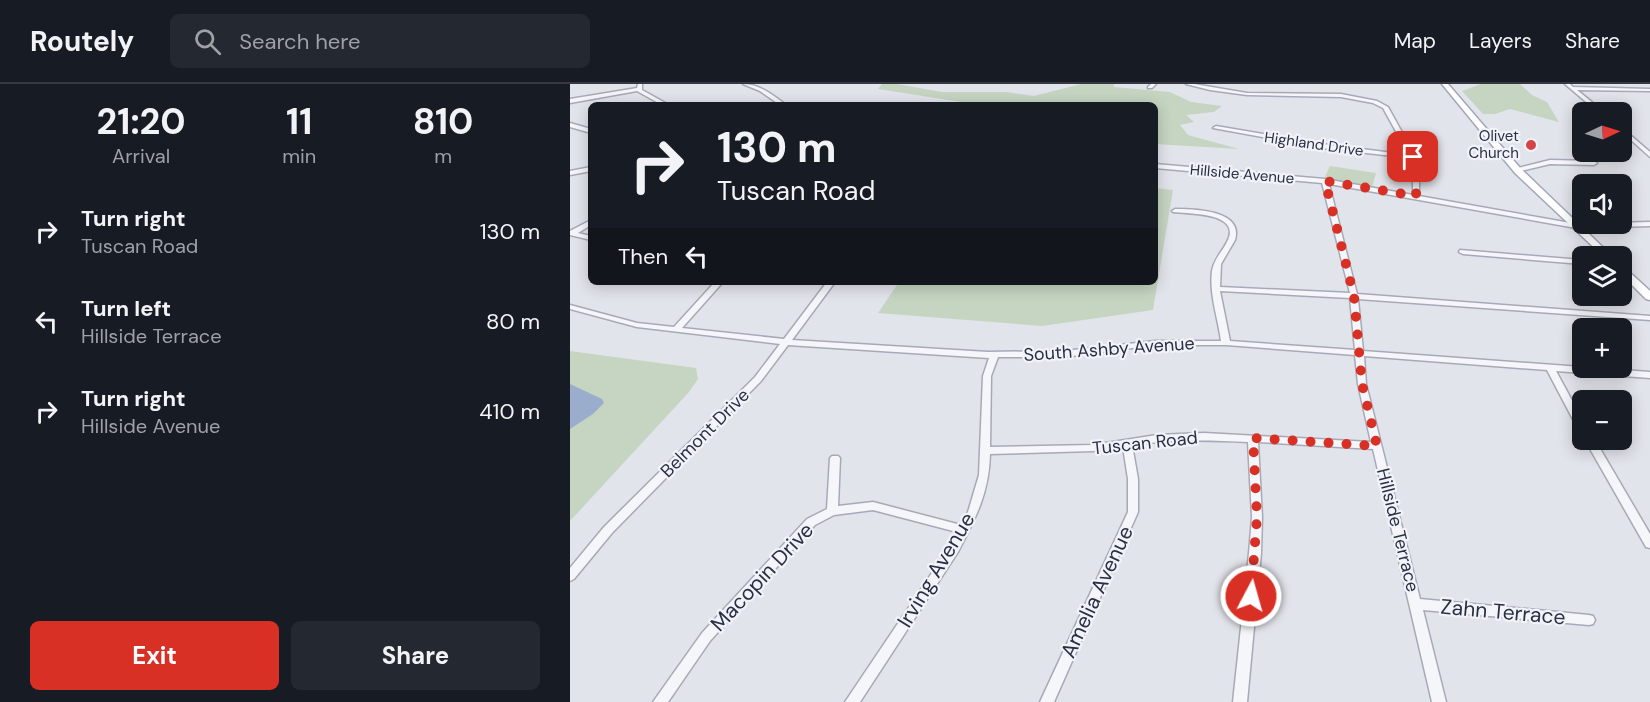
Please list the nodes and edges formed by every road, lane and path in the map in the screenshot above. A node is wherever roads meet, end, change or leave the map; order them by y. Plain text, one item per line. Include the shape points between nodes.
1 (745, 84) edge
2 (1188, 84) edge
3 (1445, 84) edge
4 (1567, 84) edge
5 (639, 86) edge
6 (1573, 88) junction
7 (1650, 90) edge
8 (570, 100) edge
9 (660, 102) edge
10 (779, 102) edge
11 (1589, 102) edge
12 (570, 125) edge
13 (1216, 128) dead end
14 (588, 130) edge
15 (1632, 139) edge
16 (1650, 155) edge
17 (1413, 157) junction
18 (1594, 163) dead end
19 (1158, 166) edge
20 (588, 169) edge
21 (1517, 169) junction
22 (570, 172) edge
23 (1325, 181) junction
24 (1416, 196) junction
25 (1175, 211) dead end
26 (1572, 222) edge
27 (588, 224) edge
28 (1632, 224) edge
29 (1650, 224) edge
30 (1572, 225) edge
31 (571, 233) edge
32 (1585, 234) edge
33 (588, 237) edge
34 (1597, 246) edge
35 (1463, 252) dead end
36 (1572, 261) edge
37 (1632, 280) edge
38 (716, 285) edge
39 (829, 285) edge
40 (1216, 289) junction
41 (1354, 296) junction
42 (1650, 297) edge
43 (570, 307) edge
44 (1650, 318) edge
45 (676, 330) junction
46 (785, 342) junction
47 (1226, 343) junction
48 (1359, 353) junction
49 (994, 356) junction
50 (1550, 368) junction
51 (1650, 375) edge
52 (1572, 409) edge
53 (1253, 438) junction
54 (1127, 443) junction
55 (1377, 446) junction
56 (1596, 450) edge
57 (985, 451) junction
58 (835, 458) dead end
59 (832, 511) junction
60 (964, 530) junction
61 (1650, 544) edge
62 (570, 576) edge
63 (1416, 604) junction
64 (1589, 620) dead end
65 (660, 702) edge
66 (852, 702) edge
67 (1047, 702) edge
68 (1240, 702) edge
69 (1439, 702) edge

1 - 10 street
2 - 17 street via 1249,94 1372,99 1385,107
3 - 21 main road
4 - 6 street
5 - 8 street
5 - 9 street via 642,93
6 - 7 street
6 - 11 street
12 - 14 street
13 - 17 street, Highland Drive
15 - 16 street
17 - 24 street
18 - 21 street via 1548,162
19 - 23 street, Hillside Avenue
20 - 22 street
21 - 26 main road
23 - 24 street, Hillside Avenue
23 - 41 street, Hillside Terrace
24 - 30 street, Hillside Avenue
25 - 40 street via 1207,213 1229,223 1233,234 1218,260
27 - 31 street
28 - 29 street, Hillside Avenue
31 - 33 street
32 - 34 main road
35 - 36 street
37 - 42 main road
38 - 45 street
39 - 46 street, Belmont Drive
40 - 41 street
40 - 47 street
41 - 44 street
41 - 48 street, Hillside Terrace
43 - 45 street, South Ashby Avenue via 637,325
45 - 46 street, South Ashby Avenue
46 - 49 street, South Ashby Avenue
46 - 62 street, Belmont Drive via 758,379 608,530
47 - 48 street, South Ashby Avenue
47 - 49 street, South Ashby Avenue via 1155,343 1057,355
48 - 50 street, South Ashby Avenue
48 - 55 street, Hillside Terrace
49 - 57 street, Irving Avenue via 987,376
50 - 51 street, South Ashby Avenue
50 - 52 street
53 - 54 street, Tuscan Road via 1156,438
53 - 55 street, Tuscan Road
53 - 68 street via 1257,517
54 - 57 street, Tuscan Road via 1094,448
54 - 67 street, Amelia Avenue via 1135,495 1131,518
55 - 63 street, Hillside Terrace
56 - 61 street
57 - 60 street, Irving Avenue via 980,491
58 - 59 street
59 - 60 street, Macopin Drive via 873,506
59 - 65 street, Macopin Drive via 800,533 706,637
60 - 66 street, Irving Avenue
63 - 64 street, Zahn Terrace
63 - 69 street, Hillside Terrace

